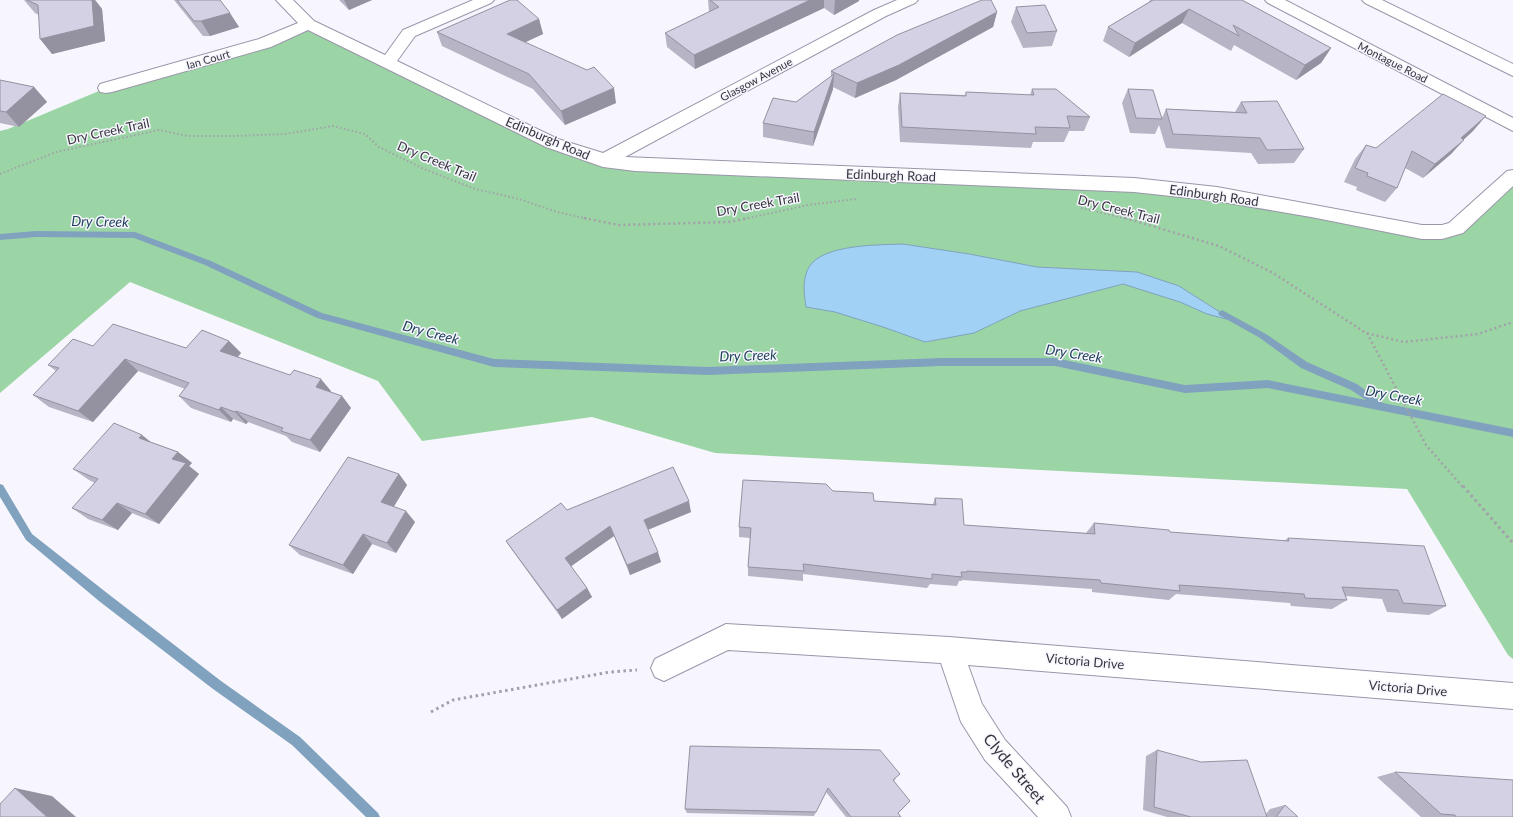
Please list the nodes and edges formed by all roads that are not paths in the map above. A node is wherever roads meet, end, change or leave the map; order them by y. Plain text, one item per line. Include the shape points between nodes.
1 (284, 0) edge
2 (486, 0) edge
3 (910, 0) edge
4 (1273, 0) edge
5 (1370, 0) edge
6 (308, 24) junction
7 (388, 63) junction
8 (1513, 71) edge
9 (106, 88) dead end
10 (1513, 125) edge
11 (603, 161) junction
12 (1513, 176) edge
13 (948, 650) junction
14 (664, 668) road end
15 (1513, 696) edge
16 (1057, 817) edge

1 - 6 street, Edinburgh Road
2 - 7 street via 409,33
3 - 11 street, Glasgow Avenue via 880,13
4 - 10 street, Montague Road
5 - 8 street
6 - 7 street, Edinburgh Road
6 - 9 street, Ian Court via 265,43
7 - 11 street, Edinburgh Road via 552,143
11 - 12 street, Edinburgh Road via 635,165 1134,185 1217,194 1422,232 1442,232 1456,228
13 - 14 street, Victoria Drive via 726,637
13 - 15 street, Victoria Drive
13 - 16 street, Clyde Street via 971,712 995,750

